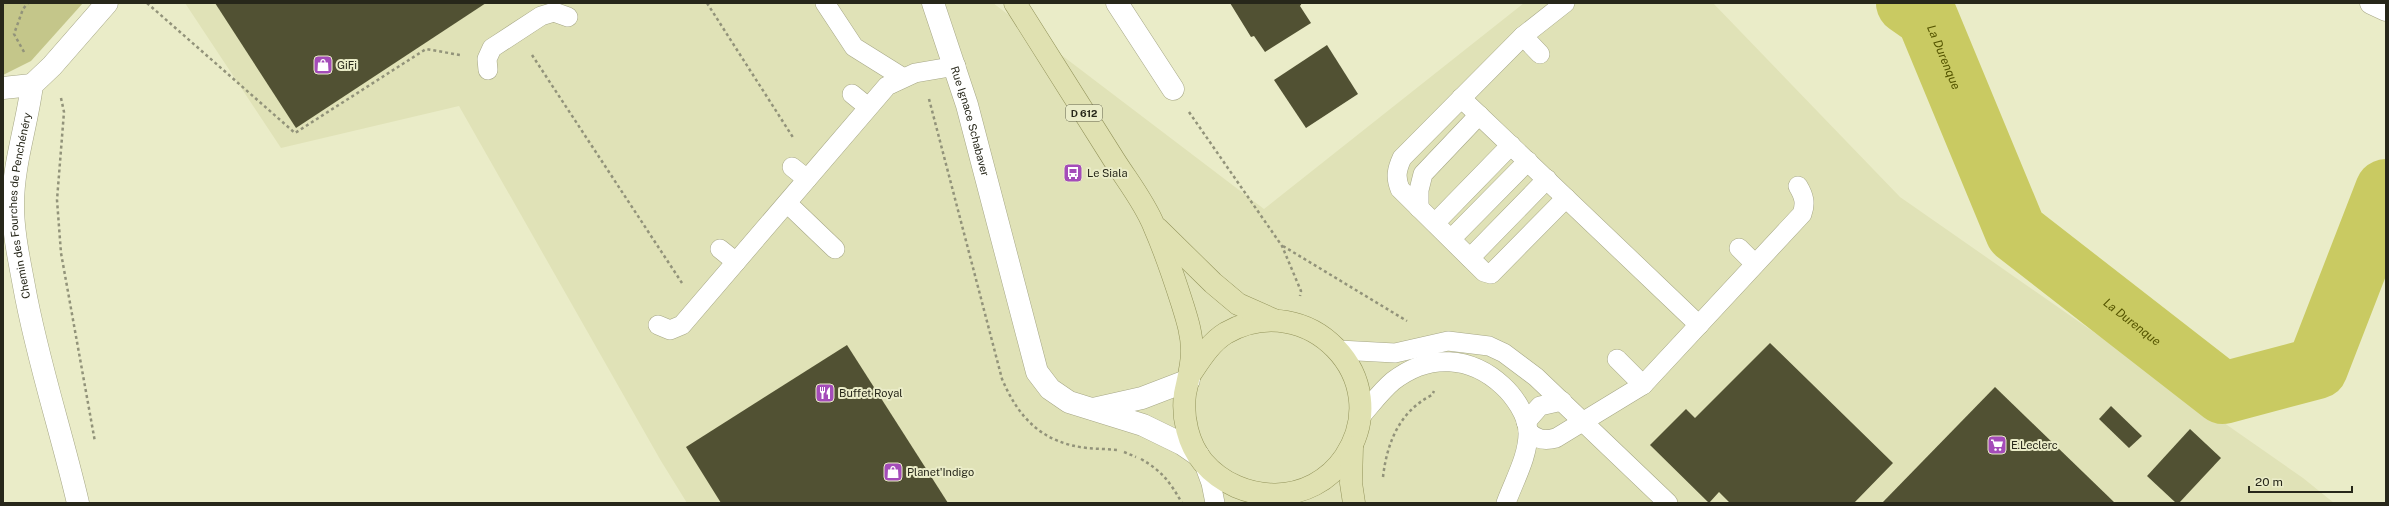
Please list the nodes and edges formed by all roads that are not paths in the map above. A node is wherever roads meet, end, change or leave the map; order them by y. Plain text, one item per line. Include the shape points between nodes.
1 (107, 3) edge
2 (825, 3) edge
3 (933, 3) edge
4 (1015, 3) edge
5 (1117, 3) edge
6 (1565, 3) edge
7 (2371, 3) edge
8 (2386, 10) edge
9 (568, 17) dead end
10 (1523, 36) junction
11 (1540, 54) dead end
12 (487, 65) road end
13 (956, 66) junction
14 (902, 77) junction
15 (39, 78) junction
16 (3, 88) edge
17 (1172, 89) road end
18 (852, 94) dead end
19 (1461, 98) junction
20 (868, 107) junction
21 (1479, 115) junction
22 (1511, 145) junction
23 (1528, 161) junction
24 (792, 167) dead end
25 (811, 175) junction
26 (1547, 179) junction
27 (1798, 186) dead end
28 (1566, 198) junction
29 (787, 203) junction
30 (1419, 208) junction
31 (1435, 223) junction
32 (1153, 224) junction
33 (1451, 239) junction
34 (1739, 248) dead end
35 (720, 250) dead end
36 (835, 250) dead end
37 (1470, 258) junction
38 (736, 262) junction
39 (1755, 264) junction
40 (1284, 322) junction
41 (658, 325) dead end
42 (1699, 325) junction
43 (1339, 350) junction
44 (1617, 359) dead end
45 (1190, 377) junction
46 (1644, 385) junction
47 (1562, 401) junction
48 (1092, 409) junction
49 (1360, 417) junction
50 (1585, 422) junction
51 (1527, 427) junction
52 (1352, 445) junction
53 (1201, 459) junction
54 (1272, 499) edge
55 (78, 503) edge
56 (1215, 503) edge
57 (1354, 503) edge
58 (1506, 503) edge
59 (1668, 503) edge

1 - 15 street
2 - 14 lane via 854,47
3 - 13 street
4 - 32 main road, D 612
5 - 17 street
6 - 10 lane
7 - 8 street
9 - 12 lane via 554,12 541,16 492,48
10 - 11 lane
10 - 19 lane
13 - 14 lane, Rue Ignace Schabaver
13 - 48 street, Rue Ignace Schabaver via 1037,372 1050,389 1069,402
14 - 20 lane, Rue Ignace Schabaver via 886,86
15 - 16 street
15 - 55 street, Chemin des Fourches de Penchénéry via 17,160 13,204 17,249 34,337
18 - 20 lane
19 - 21 lane
19 - 30 lane via 1402,158 1397,168 1396,179 1400,189
20 - 25 lane, Rue Ignace Schabaver
21 - 22 lane
21 - 30 lane via 1423,174 1419,190
22 - 23 lane
22 - 31 lane
23 - 26 lane
23 - 33 lane
24 - 25 lane
25 - 29 lane, Rue Ignace Schabaver
26 - 28 lane
26 - 37 lane
27 - 39 lane via 1805,205 1802,214
28 - 37 lane via 1491,274 1484,272
28 - 42 lane
29 - 36 lane
29 - 38 lane, Rue Ignace Schabaver
30 - 31 lane
31 - 33 lane
32 - 40 main road, D 612 via 1238,304
32 - 45 main road, D 612 via 1182,302 1191,335
33 - 37 lane
34 - 39 lane
35 - 38 lane
38 - 41 lane, Rue Ignace Schabaver via 682,325 670,330
39 - 42 lane
40 - 43 main road via 1318,333
40 - 45 main road via 1249,324 1225,334 1206,351
42 - 46 lane
43 - 47 lane via 1395,354 1448,341 1489,346 1520,364
43 - 49 main road via 1352,370 1360,393
44 - 46 lane
45 - 48 street, Rue Ignace Schabaver via 1142,398
45 - 53 main road via 1185,415 1189,436
46 - 50 lane
47 - 50 lane
47 - 51 lane via 1540,406
48 - 53 street, Rue Ignace Schabaver via 1143,425 1182,444
49 - 51 lane via 1394,380 1422,367 1453,360 1484,370 1496,379 1518,405
49 - 52 main road
50 - 51 lane via 1549,440 1534,437
50 - 59 lane
51 - 58 lane via 1525,452
52 - 54 main road via 1339,466 1321,482 1299,492
52 - 57 main road via 1351,483
53 - 54 main road via 1224,482 1248,493
53 - 56 lane via 1211,483

